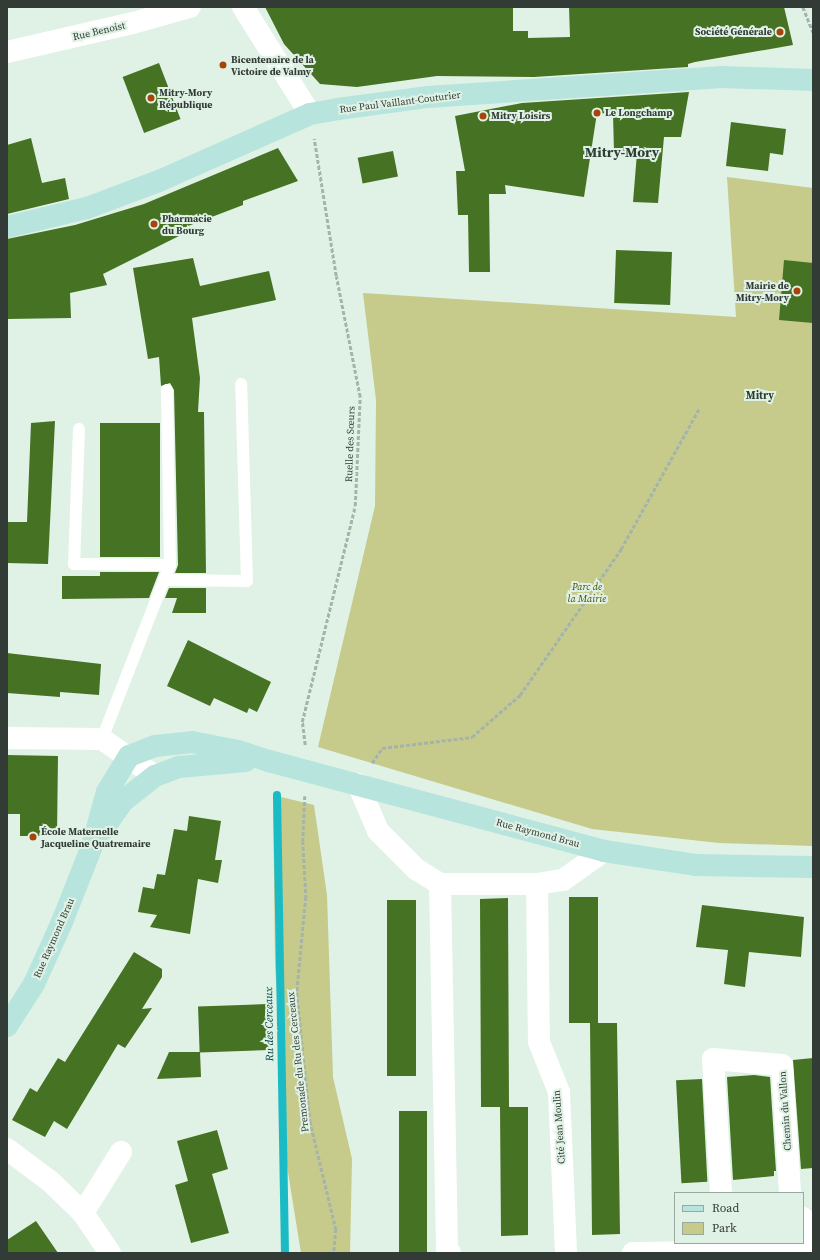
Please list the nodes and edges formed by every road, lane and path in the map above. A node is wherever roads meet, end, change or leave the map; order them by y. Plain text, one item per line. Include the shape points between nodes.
1 (190, 7) edge
2 (243, 7) edge
3 (803, 7) edge
4 (813, 32) edge
5 (7, 52) edge
6 (813, 80) edge
7 (310, 114) junction
8 (7, 227) edge
9 (241, 384) dead end
10 (167, 390) dead end
11 (699, 409) dead end
12 (79, 428) dead end
13 (170, 565) junction
14 (164, 580) junction
15 (7, 738) edge
16 (102, 739) junction
17 (129, 756) junction
18 (269, 761) junction
19 (308, 772) junction
20 (155, 776) junction
21 (358, 784) junction
22 (92, 846) junction
23 (604, 851) junction
24 (813, 867) edge
25 (440, 884) junction
26 (537, 884) junction
27 (7, 1026) edge
28 (7, 1149) edge
29 (121, 1152) dead end
30 (721, 1192) edge
31 (790, 1192) edge
32 (83, 1213) junction
33 (804, 1219) edge
34 (813, 1229) edge
35 (813, 1239) edge
36 (724, 1252) edge
37 (110, 1253) edge
38 (334, 1253) edge
39 (450, 1253) edge
40 (566, 1253) edge
41 (633, 1253) edge

1 - 5 street, Rue Benoist via 133,24
2 - 7 street
3 - 4 path
6 - 7 street, Rue Paul Vaillant-Couturier via 722,77 444,96
7 - 8 street, Rue Paul Vaillant-Couturier via 130,192 87,208
7 - 19 path, Ruelle des Sœurs via 336,276 360,397 355,506 302,722
9 - 14 lane via 247,581
10 - 13 lane
11 - 21 path via 621,548 520,695 472,737 382,748
12 - 13 lane via 74,564
13 - 14 lane
14 - 16 lane
15 - 16 street
16 - 17 street
17 - 18 street, Rue Raymond Brau via 155,746 192,742 238,751
17 - 20 street
17 - 22 street, Rue Raymond Brau via 107,792
18 - 19 street, Rue Raymond Brau
18 - 20 street, Rue Raymond Brau via 222,762 179,767
19 - 21 street, Rue Raymond Brau
19 - 38 path, Premonade du Ru des Cerceaux via 303,840 306,897 297,993 310,1121 336,1229
20 - 22 street, Rue Raymond Brau via 123,801
21 - 23 street, Rue Raymond Brau
21 - 25 street via 378,831 416,869
22 - 27 street, Rue Raymond Brau via 34,984
23 - 24 street, Rue Raymond Brau via 697,865
23 - 26 street via 563,880
25 - 26 street
25 - 39 street via 446,1249
26 - 40 street, Cité Jean Moulin via 539,1042 559,1092
28 - 32 street via 52,1182
29 - 32 street
30 - 31 street, Chemin du Vallon via 713,1059 782,1065
32 - 37 street
33 - 34 street
35 - 36 street via 798,1251
36 - 41 street

